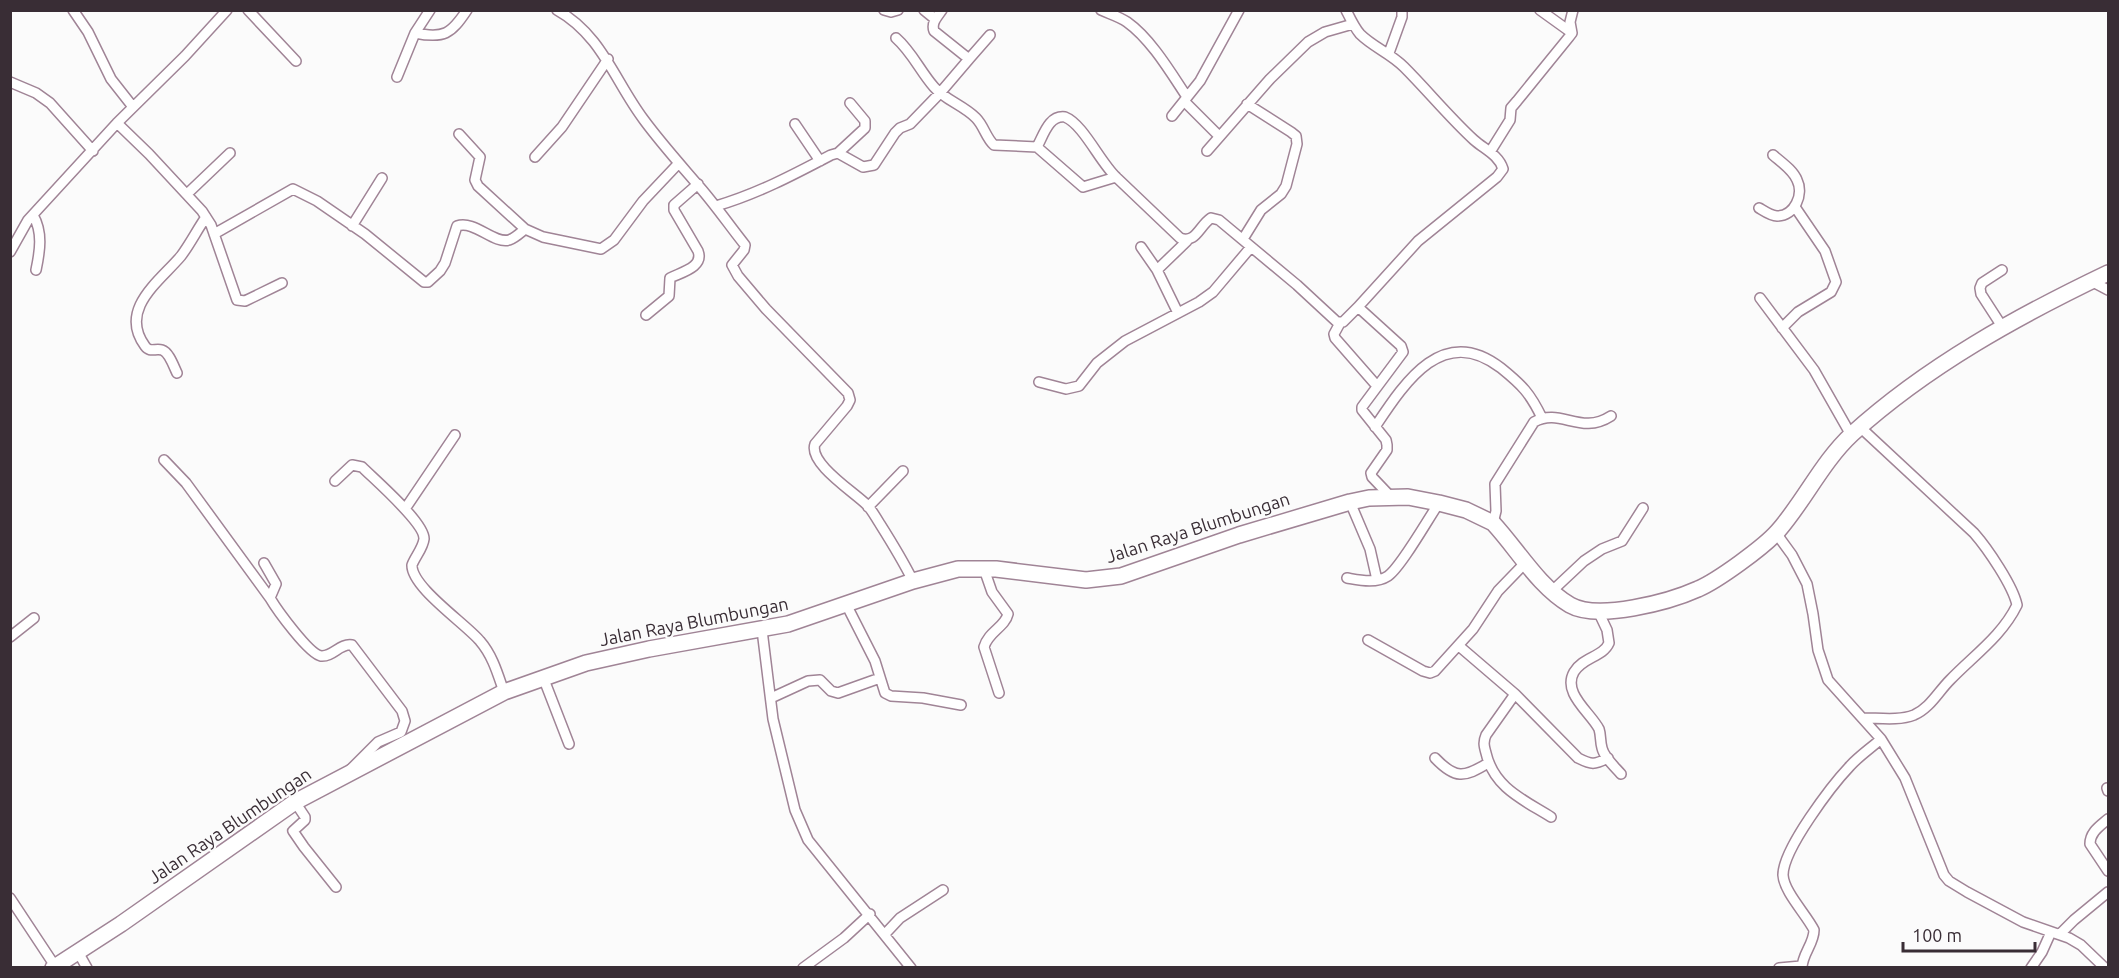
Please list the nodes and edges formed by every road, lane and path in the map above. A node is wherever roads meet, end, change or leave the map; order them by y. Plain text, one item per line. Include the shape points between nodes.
1 (73, 10) edge
2 (227, 10) edge
3 (248, 10) edge
4 (430, 10) edge
5 (467, 10) edge
6 (557, 10) edge
7 (884, 10) edge
8 (898, 10) edge
9 (924, 10) edge
10 (942, 10) edge
11 (1101, 10) edge
12 (1239, 10) edge
13 (1346, 10) edge
14 (1402, 10) edge
15 (1540, 10) edge
16 (1573, 10) edge
17 (935, 19) junction
18 (1353, 24) junction
19 (415, 33) junction
20 (1572, 33) junction
21 (990, 35) dead end
22 (896, 38) dead end
23 (1389, 53) junction
24 (969, 59) junction
25 (608, 60) junction
26 (296, 61) dead end
27 (397, 77) dead end
28 (10, 82) edge
29 (940, 93) junction
30 (1186, 99) junction
31 (850, 103) dead end
32 (1247, 104) junction
33 (133, 108) junction
34 (1172, 116) dead end
35 (117, 123) junction
36 (795, 124) dead end
37 (459, 134) dead end
38 (1219, 136) junction
39 (1037, 147) junction
40 (93, 151) junction
41 (1207, 151) dead end
42 (1490, 152) junction
43 (230, 153) dead end
44 (838, 153) junction
45 (1773, 155) dead end
46 (535, 157) dead end
47 (820, 160) junction
48 (678, 164) junction
49 (1116, 177) junction
50 (382, 178) dead end
51 (698, 184) junction
52 (187, 194) junction
53 (716, 206) junction
54 (1795, 207) junction
55 (1759, 208) dead end
56 (33, 215) junction
57 (206, 217) junction
58 (352, 225) junction
59 (525, 229) junction
60 (214, 234) junction
61 (1243, 239) junction
62 (1186, 241) junction
63 (1142, 247) dead end
64 (1251, 247) junction
65 (10, 252) edge
66 (36, 270) dead end
67 (1157, 270) junction
68 (2002, 270) dead end
69 (2109, 273) edge
70 (2091, 281) junction
71 (282, 283) dead end
72 (2109, 290) edge
73 (1760, 298) dead end
74 (1358, 307) junction
75 (1178, 313) junction
76 (646, 315) dead end
77 (1340, 323) junction
78 (1782, 328) junction
79 (2003, 328) junction
80 (177, 373) dead end
81 (1040, 382) dead end
82 (1377, 387) junction
83 (1611, 416) dead end
84 (1542, 418) junction
85 (1375, 427) junction
86 (1856, 431) junction
87 (455, 435) dead end
88 (164, 460) dead end
89 (903, 471) dead end
90 (335, 481) dead end
91 (1391, 496) junction
92 (1350, 502) junction
93 (1439, 503) junction
94 (868, 507) junction
95 (1642, 508) dead end
96 (405, 509) junction
97 (1493, 523) junction
98 (1776, 533) junction
99 (264, 562) dead end
100 (1526, 562) junction
101 (984, 569) junction
102 (1347, 578) dead end
103 (1377, 580) junction
104 (913, 581) junction
105 (1551, 592) junction
106 (270, 598) junction
107 (846, 604) junction
108 (1598, 611) junction
109 (34, 618) dead end
110 (762, 630) junction
111 (10, 637) edge
112 (1368, 640) dead end
113 (1459, 646) junction
114 (543, 677) junction
115 (880, 678) junction
116 (504, 693) junction
117 (999, 693) dead end
118 (1515, 694) junction
119 (771, 698) junction
120 (961, 705) dead end
121 (1863, 718) junction
122 (1881, 739) junction
123 (569, 744) dead end
124 (1435, 758) dead end
125 (1608, 758) junction
126 (1488, 763) junction
127 (1621, 774) dead end
128 (345, 775) junction
129 (295, 802) junction
130 (1551, 817) dead end
131 (2109, 819) edge
132 (2109, 871) edge
133 (336, 887) dead end
134 (943, 890) dead end
135 (2109, 892) edge
136 (10, 898) edge
137 (870, 914) junction
138 (2056, 933) junction
139 (885, 934) junction
140 (78, 952) junction
141 (54, 967) edge
142 (1802, 967) edge
143 (87, 968) edge
144 (803, 968) edge
145 (911, 968) edge
146 (1779, 968) edge
147 (2031, 968) edge
148 (2104, 968) edge

1 - 33 street via 111,79
2 - 33 street
3 - 26 street
4 - 19 street
5 - 19 street via 456,27 445,34
6 - 25 street via 579,26
7 - 8 street
9 - 17 street
10 - 17 street
11 - 30 street via 1127,22 1137,32
12 - 30 street
13 - 18 street
14 - 23 street
15 - 20 street
16 - 20 street
17 - 24 street via 934,31
18 - 23 street via 1372,44
18 - 32 street via 1308,42
19 - 27 street
20 - 42 street via 1511,108 1508,123
21 - 24 street
22 - 29 street
23 - 42 street
24 - 29 street
25 - 46 street via 562,128
25 - 48 street via 642,118
28 - 40 street via 45,99
29 - 39 street via 967,109 991,142
29 - 44 street via 910,124 895,133 874,165 863,167
30 - 34 street
30 - 38 street
31 - 44 street via 866,124
32 - 38 street
32 - 61 street via 1296,136 1297,144 1286,186 1261,210
33 - 35 street
35 - 40 street
35 - 52 street
36 - 47 street
37 - 59 street via 480,157 475,180 478,186
38 - 41 street
39 - 49 street via 1083,188
39 - 49 street via 1049,123 1056,117 1065,117 1078,127
40 - 56 street
42 - 74 street via 1501,162 1501,173 1418,241
43 - 52 street
44 - 47 street
45 - 54 street via 1800,186
47 - 53 street via 744,198
48 - 51 street
48 - 59 street via 606,247 570,244
49 - 62 street
50 - 58 street
51 - 53 street
51 - 76 street via 674,205 674,210 698,251 699,261 670,278 669,296
52 - 57 street
53 - 94 street via 745,245 732,265 738,276 848,393 847,406 815,444 814,456
54 - 55 street via 1776,216
54 - 78 street via 1825,251 1836,282 1831,292 1798,312
56 - 65 street
56 - 66 street via 40,234
57 - 60 street
57 - 80 street via 182,254 152,286 137,314 138,331 145,346 166,352
58 - 59 street via 424,282 440,272 458,226 469,225 503,241
58 - 60 street via 293,189
60 - 71 street via 237,300 245,301
61 - 62 street via 1211,218 1193,239
61 - 64 street
62 - 67 street
63 - 67 street
64 - 75 street via 1213,292
64 - 77 street
67 - 75 street
68 - 79 street via 1980,288
69 - 70 main road, Jalan Raya Blumbungan
70 - 72 street
70 - 79 main road, Jalan Raya Blumbungan
73 - 78 street
74 - 77 street
74 - 82 street via 1403,352
75 - 81 street via 1125,341 1097,363 1079,386 1066,389
77 - 82 street via 1335,338
78 - 86 street
79 - 86 main road, Jalan Raya Blumbungan via 1951,359
82 - 85 street via 1362,407
83 - 84 street via 1593,425
84 - 85 street via 1524,387 1494,364 1467,351 1454,351 1429,362 1392,400
84 - 97 street via 1534,422 1495,484
85 - 91 street via 1387,445 1371,473
86 - 98 main road, Jalan Raya Blumbungan via 1831,457
86 - 121 street via 1974,533 2017,605 1996,636 1923,710 1912,716
87 - 96 street
88 - 106 street via 186,483
89 - 94 street
90 - 96 street via 357,465
91 - 92 main road, Jalan Raya Blumbungan
91 - 93 main road, Jalan Raya Blumbungan
92 - 101 main road, Jalan Raya Blumbungan via 1121,576 1086,580
92 - 103 street via 1370,549
93 - 97 main road, Jalan Raya Blumbungan
93 - 103 street via 1398,565 1388,576
94 - 104 street
95 - 105 street via 1622,542 1584,561
96 - 116 street via 424,536 412,565 414,576 481,642
97 - 100 main road, Jalan Raya Blumbungan
98 - 108 main road, Jalan Raya Blumbungan via 1699,589 1624,609
98 - 121 street via 1807,584 1818,650 1828,680
99 - 106 street via 276,584
100 - 105 main road, Jalan Raya Blumbungan
100 - 113 street via 1498,591
101 - 104 main road, Jalan Raya Blumbungan via 958,569
101 - 117 street via 992,592 1008,614 984,646
102 - 103 street
104 - 107 main road, Jalan Raya Blumbungan
105 - 108 main road, Jalan Raya Blumbungan via 1582,610
106 - 128 street via 288,625 320,656 348,644 356,647 402,711 405,721 401,732 378,742
107 - 110 main road, Jalan Raya Blumbungan
107 - 115 street
108 - 125 street via 1609,643 1602,652 1579,665 1571,678 1571,687 1600,731
109 - 111 street
110 - 114 main road, Jalan Raya Blumbungan via 615,656
110 - 119 street
112 - 113 street via 1430,673
113 - 118 street
114 - 116 main road, Jalan Raya Blumbungan
114 - 123 street
115 - 119 street via 838,693 831,692 820,680 808,681
115 - 120 street via 885,693 891,696
116 - 128 main road, Jalan Raya Blumbungan
118 - 125 street via 1578,758 1590,764
118 - 126 street via 1483,742
119 - 137 street via 791,795 808,840
121 - 122 street
122 - 138 street via 1905,778 1949,881 2023,922
122 - 142 street via 1836,782 1785,864 1785,885 1814,930
124 - 126 street via 1461,775
125 - 127 street
126 - 130 street via 1497,779 1523,801
128 - 129 main road, Jalan Raya Blumbungan
129 - 133 street via 305,820 293,831
129 - 140 main road, Jalan Raya Blumbungan
131 - 132 street via 2094,831 2090,840
134 - 139 street via 900,918
135 - 138 street
136 - 141 street
137 - 139 street
137 - 144 street
138 - 147 street
138 - 148 street via 2081,945
139 - 145 street
140 - 141 main road, Jalan Raya Blumbungan
140 - 143 street
142 - 146 street

